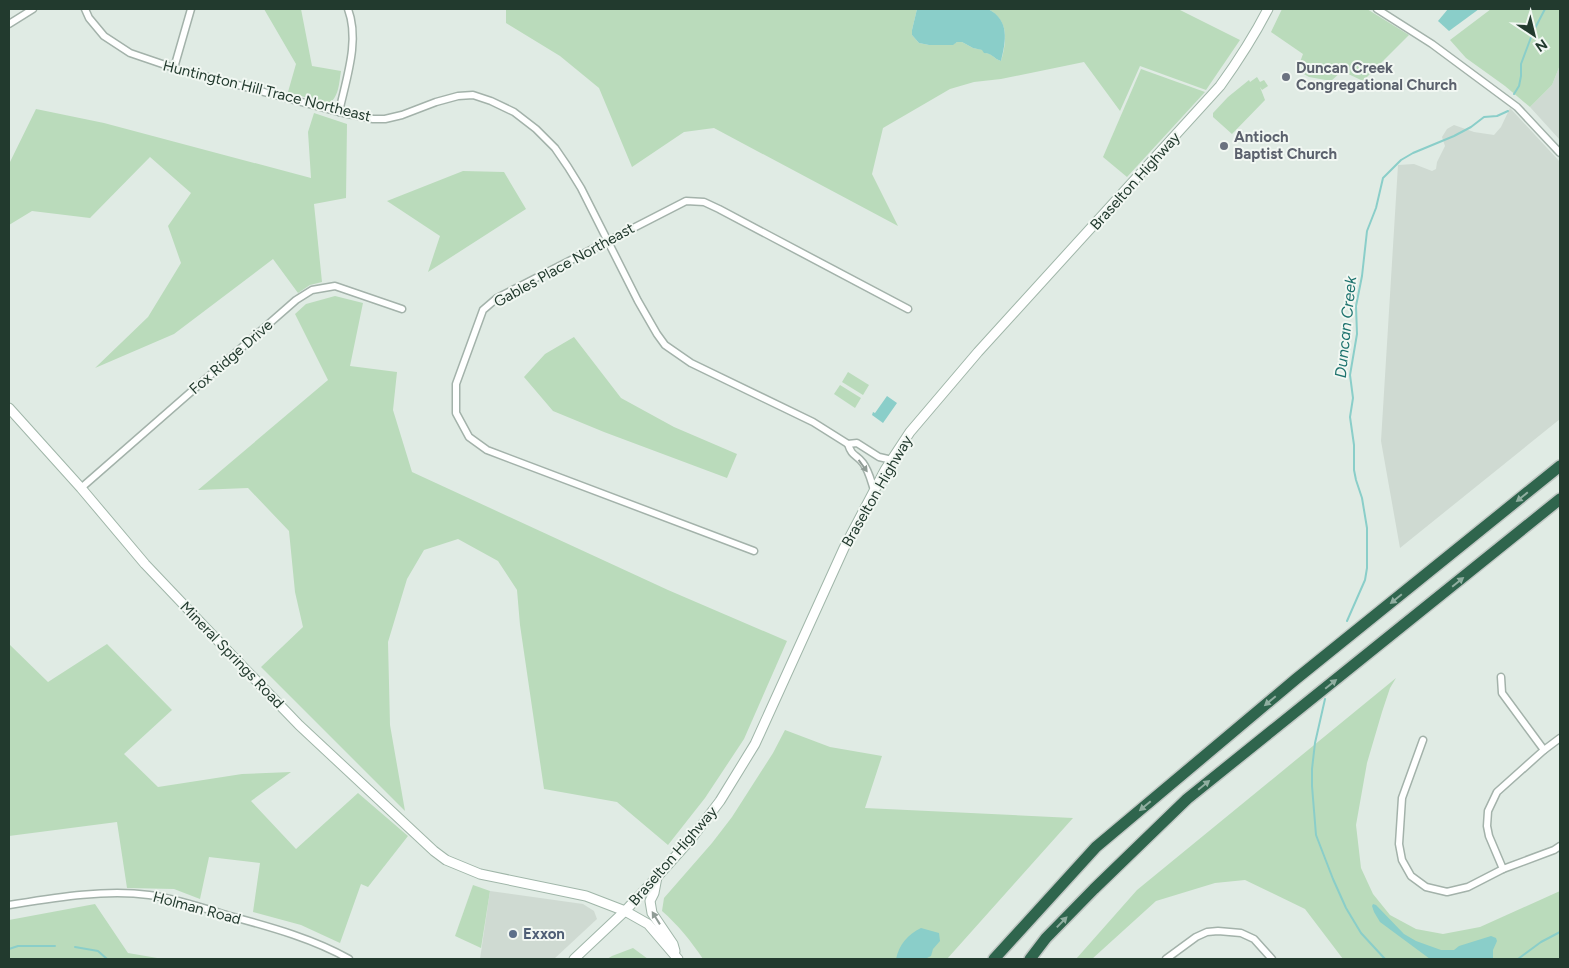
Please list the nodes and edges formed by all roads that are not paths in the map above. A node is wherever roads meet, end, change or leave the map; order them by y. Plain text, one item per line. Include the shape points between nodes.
1 (32, 9) edge
2 (85, 9) edge
3 (191, 9) edge
4 (348, 9) edge
5 (1268, 9) edge
6 (1377, 9) edge
7 (9, 24) edge
8 (174, 68) junction
9 (339, 112) junction
10 (1560, 153) edge
11 (607, 240) junction
12 (908, 308) dead end
13 (402, 309) dead end
14 (9, 408) edge
15 (848, 444) junction
16 (892, 460) junction
17 (1560, 466) edge
18 (81, 488) junction
19 (874, 490) junction
20 (1560, 499) edge
21 (754, 551) dead end
22 (1500, 677) dead end
23 (1560, 738) edge
24 (1423, 740) dead end
25 (1544, 750) junction
26 (1560, 846) edge
27 (1503, 869) junction
28 (657, 877) junction
29 (9, 906) edge
30 (625, 911) junction
31 (677, 958) edge
32 (348, 959) edge
33 (574, 959) edge
34 (994, 959) edge
35 (1030, 959) edge
36 (1166, 959) edge
37 (1272, 959) edge

1 - 7 street
2 - 8 street, Huntington Hill Trace Northeast via 104,36 118,46
3 - 8 street
4 - 9 street via 352,36 350,62
5 - 16 main road, Braselton Highway via 1220,86 954,379 910,432
6 - 10 street via 1432,44 1517,107
8 - 9 street, Huntington Hill Trace Northeast
9 - 11 street, Huntington Hill Trace Northeast via 385,119 458,96 473,95 491,101 514,112 554,148 581,188
11 - 12 street, Gables Place Northeast via 686,201 704,202
11 - 15 street, Huntington Hill Trace Northeast via 665,345 691,363 813,422
11 - 21 street, Gables Place Northeast via 497,298 483,310 456,384 456,413 469,437 487,450
13 - 18 street, Fox Ridge Drive via 335,286 312,290 296,300
14 - 18 main road, Mineral Springs Road
15 - 16 street, Huntington Hill Trace Northeast via 857,442 879,457
15 -> 19 street, Huntington Hill Trace Northeast via 850,452 863,462
16 - 19 main road, Braselton Highway
17 -> 34 highway via 1296,679 1096,847
18 - 30 main road, Mineral Springs Road via 145,564 300,725 434,851 446,860 480,874 586,896
19 - 28 main road, Braselton Highway via 844,548 755,744 720,801
35 -> 20 highway via 1046,938 1187,799
22 - 25 street via 1502,693
23 - 25 street
24 - 27 street via 1402,798 1399,844 1402,860 1411,876 1426,887 1447,892 1468,887
25 - 27 street via 1497,792 1488,811 1489,836
26 - 27 street
28 - 30 main road, Braselton Highway
31 -> 28 main road via 673,944 652,913 650,901
29 - 32 street, Holman Road via 63,897 115,893 149,895 299,936
30 - 31 main road, Mineral Springs Road via 648,924
30 - 33 main road, Braselton Highway
36 - 37 street via 1196,937 1218,931 1241,933 1254,939

